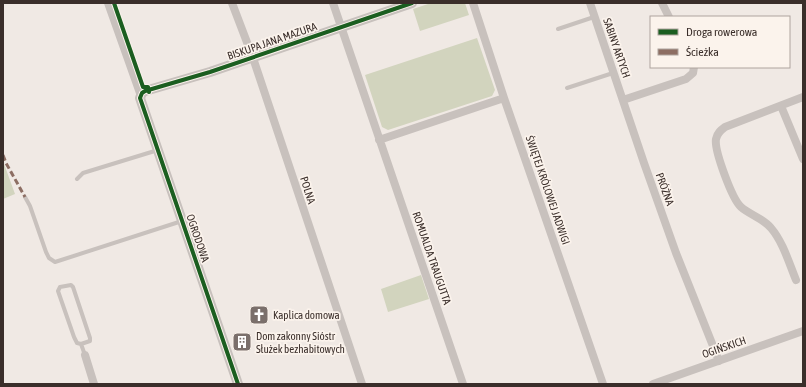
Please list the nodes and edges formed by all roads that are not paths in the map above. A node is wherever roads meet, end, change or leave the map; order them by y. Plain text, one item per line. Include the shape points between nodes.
1 (108, 3) edge
2 (232, 3) edge
3 (333, 3) edge
4 (412, 3) edge
5 (473, 3) edge
6 (590, 3) edge
7 (662, 3) edge
8 (668, 16) edge
9 (594, 17) junction
10 (342, 27) junction
11 (558, 29) dead end
12 (253, 58) junction
13 (694, 68) edge
14 (613, 72) junction
15 (567, 88) dead end
16 (140, 97) junction
17 (803, 97) edge
18 (504, 98) junction
19 (623, 100) junction
20 (781, 106) junction
21 (379, 140) junction
22 (158, 150) junction
23 (803, 159) edge
24 (77, 179) dead end
25 (25, 197) dead end
26 (182, 221) junction
27 (796, 280) dead end
28 (803, 331) edge
29 (81, 344) junction
30 (85, 355) joint
31 (719, 361) junction
32 (94, 384) edge
33 (238, 384) edge
34 (362, 384) edge
35 (463, 384) edge
36 (603, 384) edge
37 (653, 384) edge

1 - 16 street, OGRODOWA
2 - 12 street, POLNA
3 - 10 street, ROMUALDA TRAUGUTTA
4 - 10 street, BISKUPA JANA MAZURA
5 - 18 street, ŚWIĘTEJ KRÓLOWEJ JADWIGI
6 - 9 street, SABINY ARTYCH
7 - 8 street
9 - 11 lane
9 - 14 street, SABINY ARTYCH
10 - 12 street, BISKUPA JANA MAZURA
10 - 21 street, ROMUALDA TRAUGUTTA
12 - 16 street, BISKUPA JANA MAZURA via 146,91
12 - 34 street, POLNA
13 - 19 street via 693,73 686,79
14 - 15 lane
14 - 19 street, SABINY ARTYCH
16 - 22 street, OGRODOWA
17 - 20 street
18 - 21 street
18 - 36 street, ŚWIĘTEJ KRÓLOWEJ JADWIGI
19 - 31 street, PRÓŻNA via 676,253
20 - 23 street
20 - 27 street via 725,127 716,137 716,148 736,201 771,227 779,239
21 - 35 street, ROMUALDA TRAUGUTTA
22 - 24 lane via 83,173
22 - 26 street, OGRODOWA
25 - 26 lane via 46,252 55,262
26 - 33 street, OGRODOWA
28 - 31 street, OGIŃSKICH
29 - 29 lane via 90,341 90,338 73,287 66,285 58,291 74,337 77,343
29 - 30 lane
30 - 32 street
31 - 37 street, OGIŃSKICH

